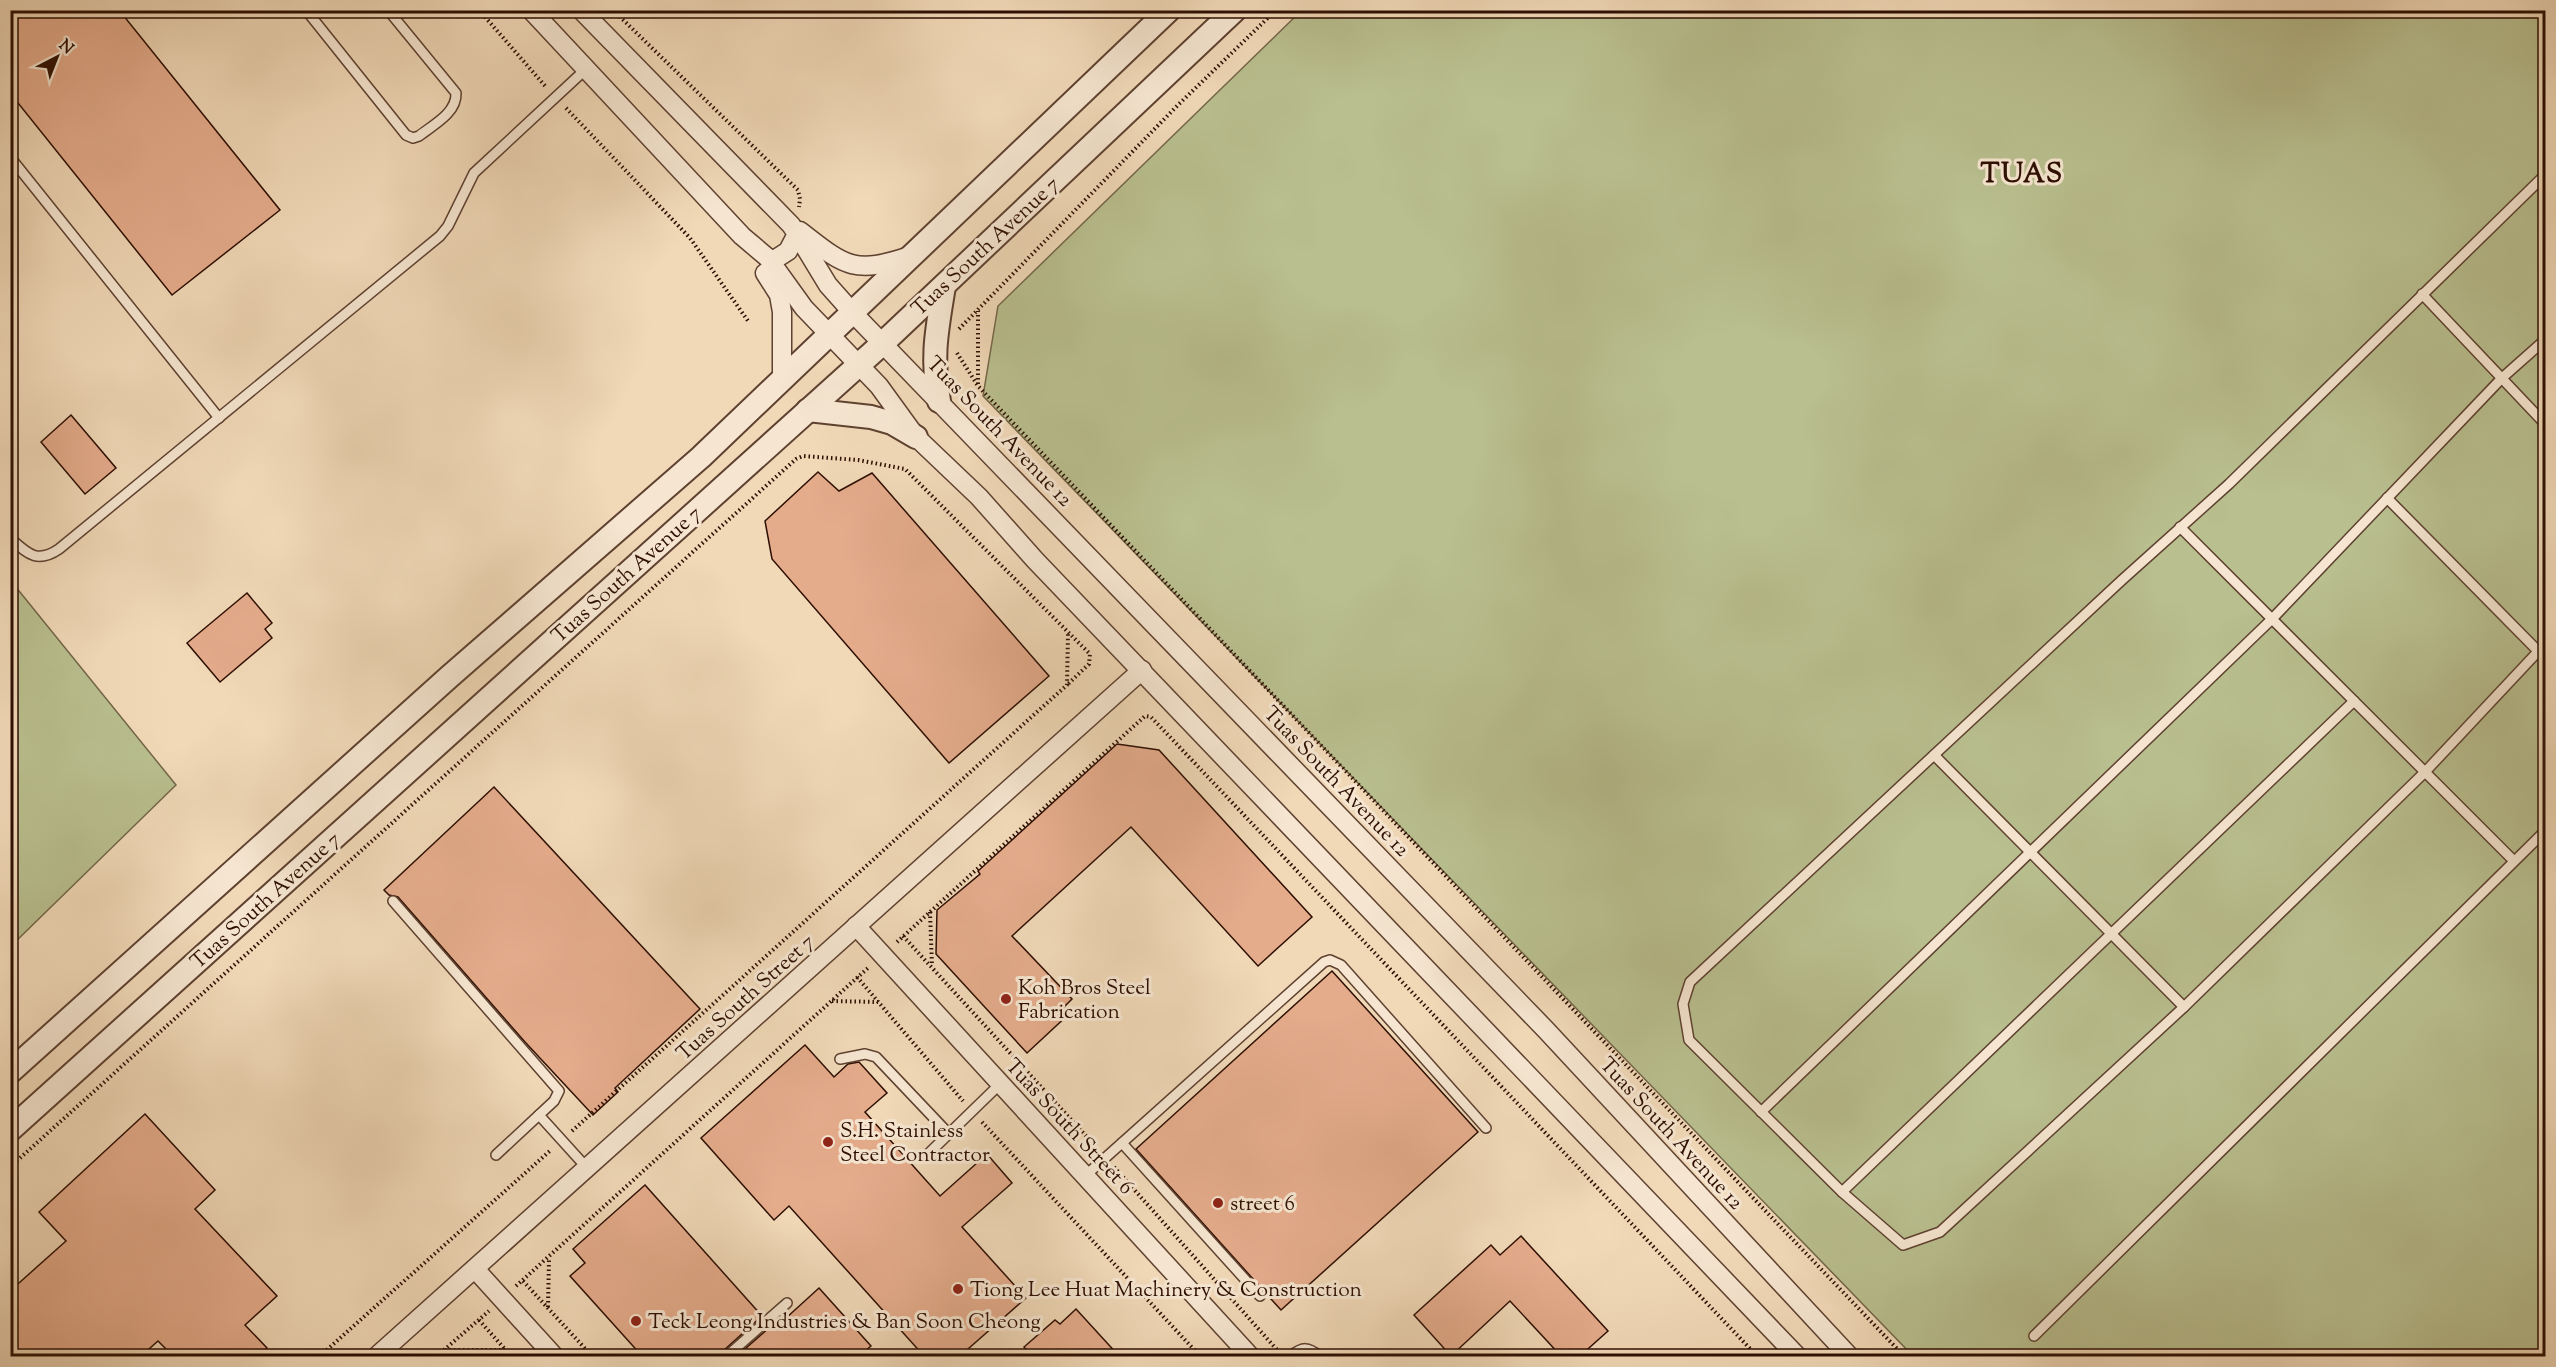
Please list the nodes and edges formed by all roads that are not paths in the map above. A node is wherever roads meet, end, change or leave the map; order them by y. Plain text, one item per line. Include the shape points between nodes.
1 (306, 10) edge
2 (388, 10) edge
3 (531, 10) edge
4 (581, 10) edge
5 (1169, 10) edge
6 (1235, 10) edge
7 (586, 69) junction
8 (10, 157) edge
9 (2546, 174) edge
10 (796, 223) junction
11 (742, 236) junction
12 (911, 256) junction
13 (768, 258) junction
14 (944, 286) junction
15 (2422, 294) junction
16 (852, 312) junction
17 (829, 334) junction
18 (2546, 339) edge
19 (883, 343) junction
20 (859, 364) junction
21 (2502, 378) junction
22 (782, 379) junction
23 (939, 401) junction
24 (808, 410) junction
25 (219, 418) junction
26 (2546, 425) edge
27 (916, 437) junction
28 (2387, 498) junction
29 (2180, 527) junction
30 (10, 538) edge
31 (2272, 619) junction
32 (2546, 643) edge
33 (2538, 651) junction
34 (1142, 669) junction
35 (2354, 701) junction
36 (1934, 755) junction
37 (2425, 772) junction
38 (2546, 830) edge
39 (2030, 852) junction
40 (2514, 861) junction
41 (393, 901) dead end
42 (856, 926) junction
43 (2111, 933) junction
44 (2184, 1007) junction
45 (840, 1059) dead end
46 (10, 1072) edge
47 (1000, 1084) junction
48 (1761, 1112) junction
49 (539, 1115) junction
50 (1486, 1128) dead end
51 (10, 1130) edge
52 (949, 1134) junction
53 (1122, 1143) junction
54 (496, 1155) dead end
55 (925, 1157) dead end
56 (587, 1168) junction
57 (1085, 1176) junction
58 (1842, 1192) junction
59 (476, 1269) junction
60 (1260, 1296) dead end
61 (787, 1304) dead end
62 (2034, 1336) dead end
63 (377, 1356) edge
64 (554, 1356) edge
65 (727, 1356) edge
66 (1250, 1356) edge
67 (1291, 1356) edge
68 (1320, 1356) edge
69 (1797, 1356) edge
70 (1849, 1356) edge

1 - 2 lane via 406,135 413,138 452,110 456,93
3 - 7 street
4 - 10 street, Tuas South Avenue 12
5 - 12 street, Tuas South Avenue 7
6 - 14 street, Tuas South Avenue 7
7 - 11 street
7 - 25 lane via 474,173 440,236
8 - 25 lane
9 - 15 lane
10 - 12 street via 831,256 856,267 881,266
10 - 13 street via 788,251 774,260
10 - 16 street, Tuas South Avenue 12 via 828,285
11 - 13 street
11 - 22 street via 779,295
12 - 16 street, Tuas South Avenue 7
13 - 17 street via 804,308
14 - 19 street, Tuas South Avenue 7
14 - 23 street via 934,350
15 - 21 lane
15 - 29 lane via 2229,484
16 - 17 street, Tuas South Avenue 7
16 - 19 street, Tuas South Avenue 12
17 - 20 street
17 - 22 street, Tuas South Avenue 7
18 - 21 lane
19 - 20 street, Tuas South Avenue 7
19 - 23 street, Tuas South Avenue 12
20 - 24 street, Tuas South Avenue 7
20 - 27 street
21 - 26 lane
21 - 28 lane
22 - 46 street, Tuas South Avenue 7 via 701,457 449,677
23 - 70 street, Tuas South Avenue 12 via 1546,1030
24 - 27 street via 871,417 892,423
24 - 51 street, Tuas South Avenue 7
25 - 30 lane via 51,554 28,555
27 - 34 street via 979,497
28 - 31 lane
28 - 33 lane
29 - 31 lane
29 - 36 lane
31 - 35 lane
31 - 39 lane
32 - 33 lane
33 - 37 lane
34 - 42 street, Tuas South Street 7
34 - 69 street
35 - 37 lane
35 - 43 lane
36 - 39 lane
36 - 48 lane via 1690,982 1683,1004 1689,1040
37 - 40 lane
37 - 44 lane
38 - 40 lane
39 - 43 lane
39 - 48 lane
40 - 62 lane
41 - 49 lane via 554,1084 558,1097
42 - 47 street, Tuas South Street 6
42 - 56 street, Tuas South Street 7
43 - 44 lane
43 - 58 lane
44 - 58 lane via 1940,1232 1904,1245
45 - 52 lane via 865,1054 876,1057
47 - 52 lane
47 - 57 street, Tuas South Street 6
48 - 58 lane
49 - 54 lane
49 - 56 lane
50 - 53 lane via 1341,965 1330,960
52 - 55 lane
53 - 57 lane
53 - 60 lane
56 - 59 street, Tuas South Street 7
57 - 66 street, Tuas South Street 6
59 - 63 street, Tuas South Street 7
59 - 64 street
61 - 65 lane
67 - 68 lane via 1303,1348

